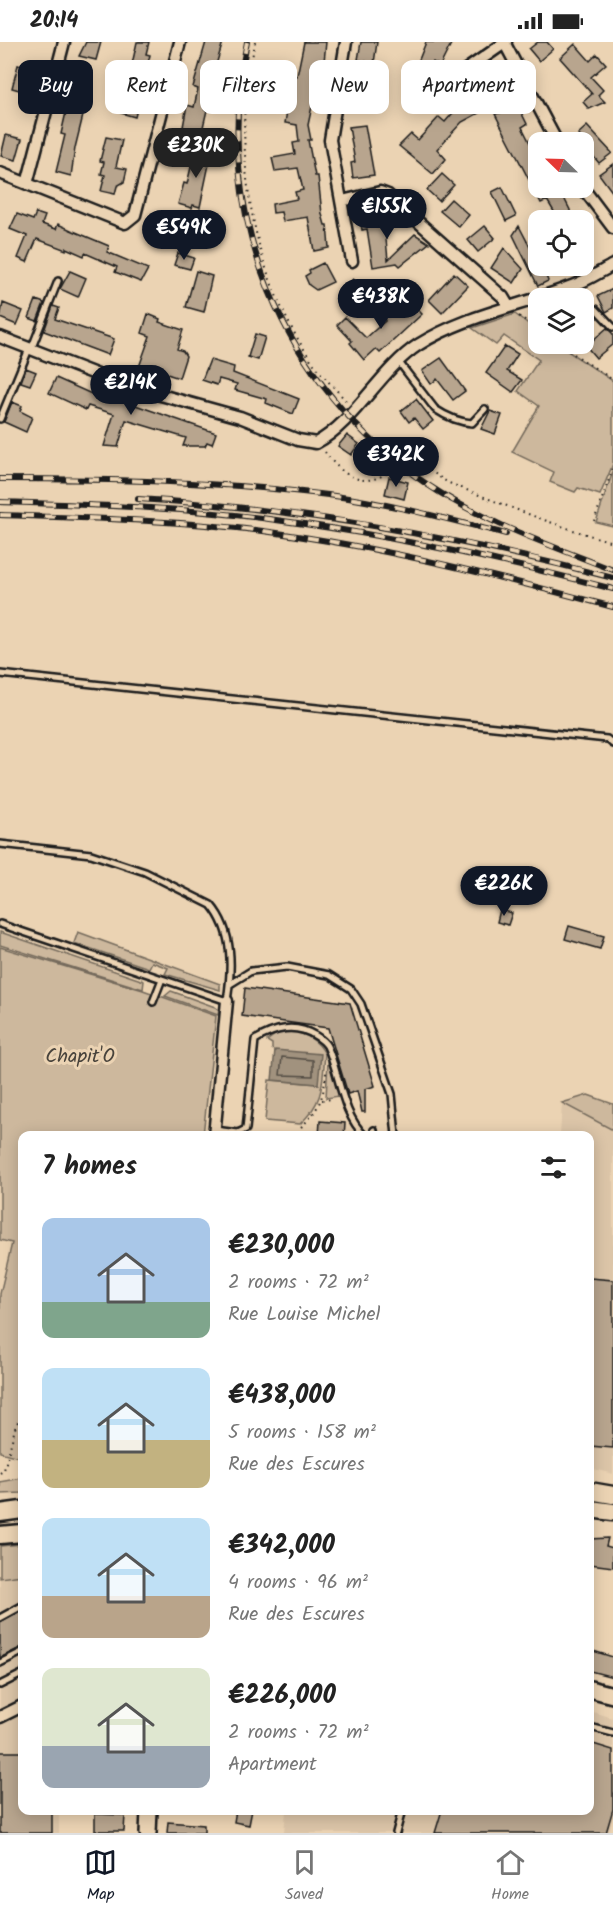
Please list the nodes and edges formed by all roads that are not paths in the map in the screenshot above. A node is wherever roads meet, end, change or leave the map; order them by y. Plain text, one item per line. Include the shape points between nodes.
1 (64, 42) edge
2 (180, 42) edge
3 (346, 42) edge
4 (505, 42) edge
5 (480, 60) edge
6 (552, 132) edge
7 (0, 173) edge
8 (27, 184) junction
9 (591, 198) edge
10 (342, 201) junction
11 (613, 228) edge
12 (352, 261) dead end
13 (613, 265) edge
14 (58, 281) dead end
15 (565, 288) edge
16 (528, 303) edge
17 (512, 310) junction
18 (594, 312) edge
19 (613, 327) edge
20 (0, 338) edge
21 (30, 349) junction
22 (398, 361) junction
23 (485, 409) dead end
24 (0, 419) edge
25 (0, 674) edge
26 (613, 744) edge
27 (0, 844) edge
28 (0, 924) edge
29 (162, 979) junction
30 (230, 984) junction
31 (227, 1001) junction
32 (153, 1002) dead end
33 (214, 1131) edge
34 (241, 1131) edge
35 (361, 1131) edge
36 (396, 1131) edge
37 (594, 1492) edge
38 (613, 1495) edge
39 (594, 1510) edge
40 (18, 1511) edge
41 (613, 1512) edge
42 (0, 1513) edge
43 (18, 1533) edge
44 (0, 1535) edge
45 (18, 1608) edge
46 (0, 1618) edge
47 (18, 1654) edge
48 (0, 1663) edge
49 (18, 1676) edge
50 (0, 1685) edge
51 (594, 1690) edge
52 (613, 1695) edge
53 (18, 1708) edge
54 (0, 1717) edge
55 (594, 1728) edge
56 (613, 1733) edge
57 (149, 1815) edge
58 (401, 1815) edge
59 (148, 1833) edge
60 (396, 1833) edge

1 - 8 street
2 - 8 street via 135,215 125,223
3 - 10 street via 330,140
4 - 5 street
4 - 6 street
7 - 8 street
9 - 11 street
10 - 12 street
10 - 17 street via 380,192 388,195 503,297
13 - 15 street
14 - 21 lane
16 - 17 street
17 - 22 street via 432,337
18 - 19 lane via 596,309
20 - 21 street
21 - 22 street via 121,384 240,417 311,443 331,433
21 - 24 lane
22 - 23 lane via 442,414 472,423
25 - 26 lane via 607,739
27 - 30 lane via 91,854 145,872 211,905 219,914 230,947
28 - 29 lane
29 - 31 lane
29 - 32 lane
30 - 31 lane
30 - 36 lane via 251,971 287,967 329,975 351,989 361,1004 393,1094
31 - 33 street
34 - 35 lane via 246,1129 255,1040 278,1029 294,1028 312,1034 326,1045 354,1123
37 - 38 main road
39 - 41 main road
40 - 42 main road
43 - 44 main road
45 - 46 lane
47 - 48 lane
49 - 50 lane
51 - 52 main road
53 - 54 street
55 - 56 lane
57 - 59 main road
58 - 60 lane

